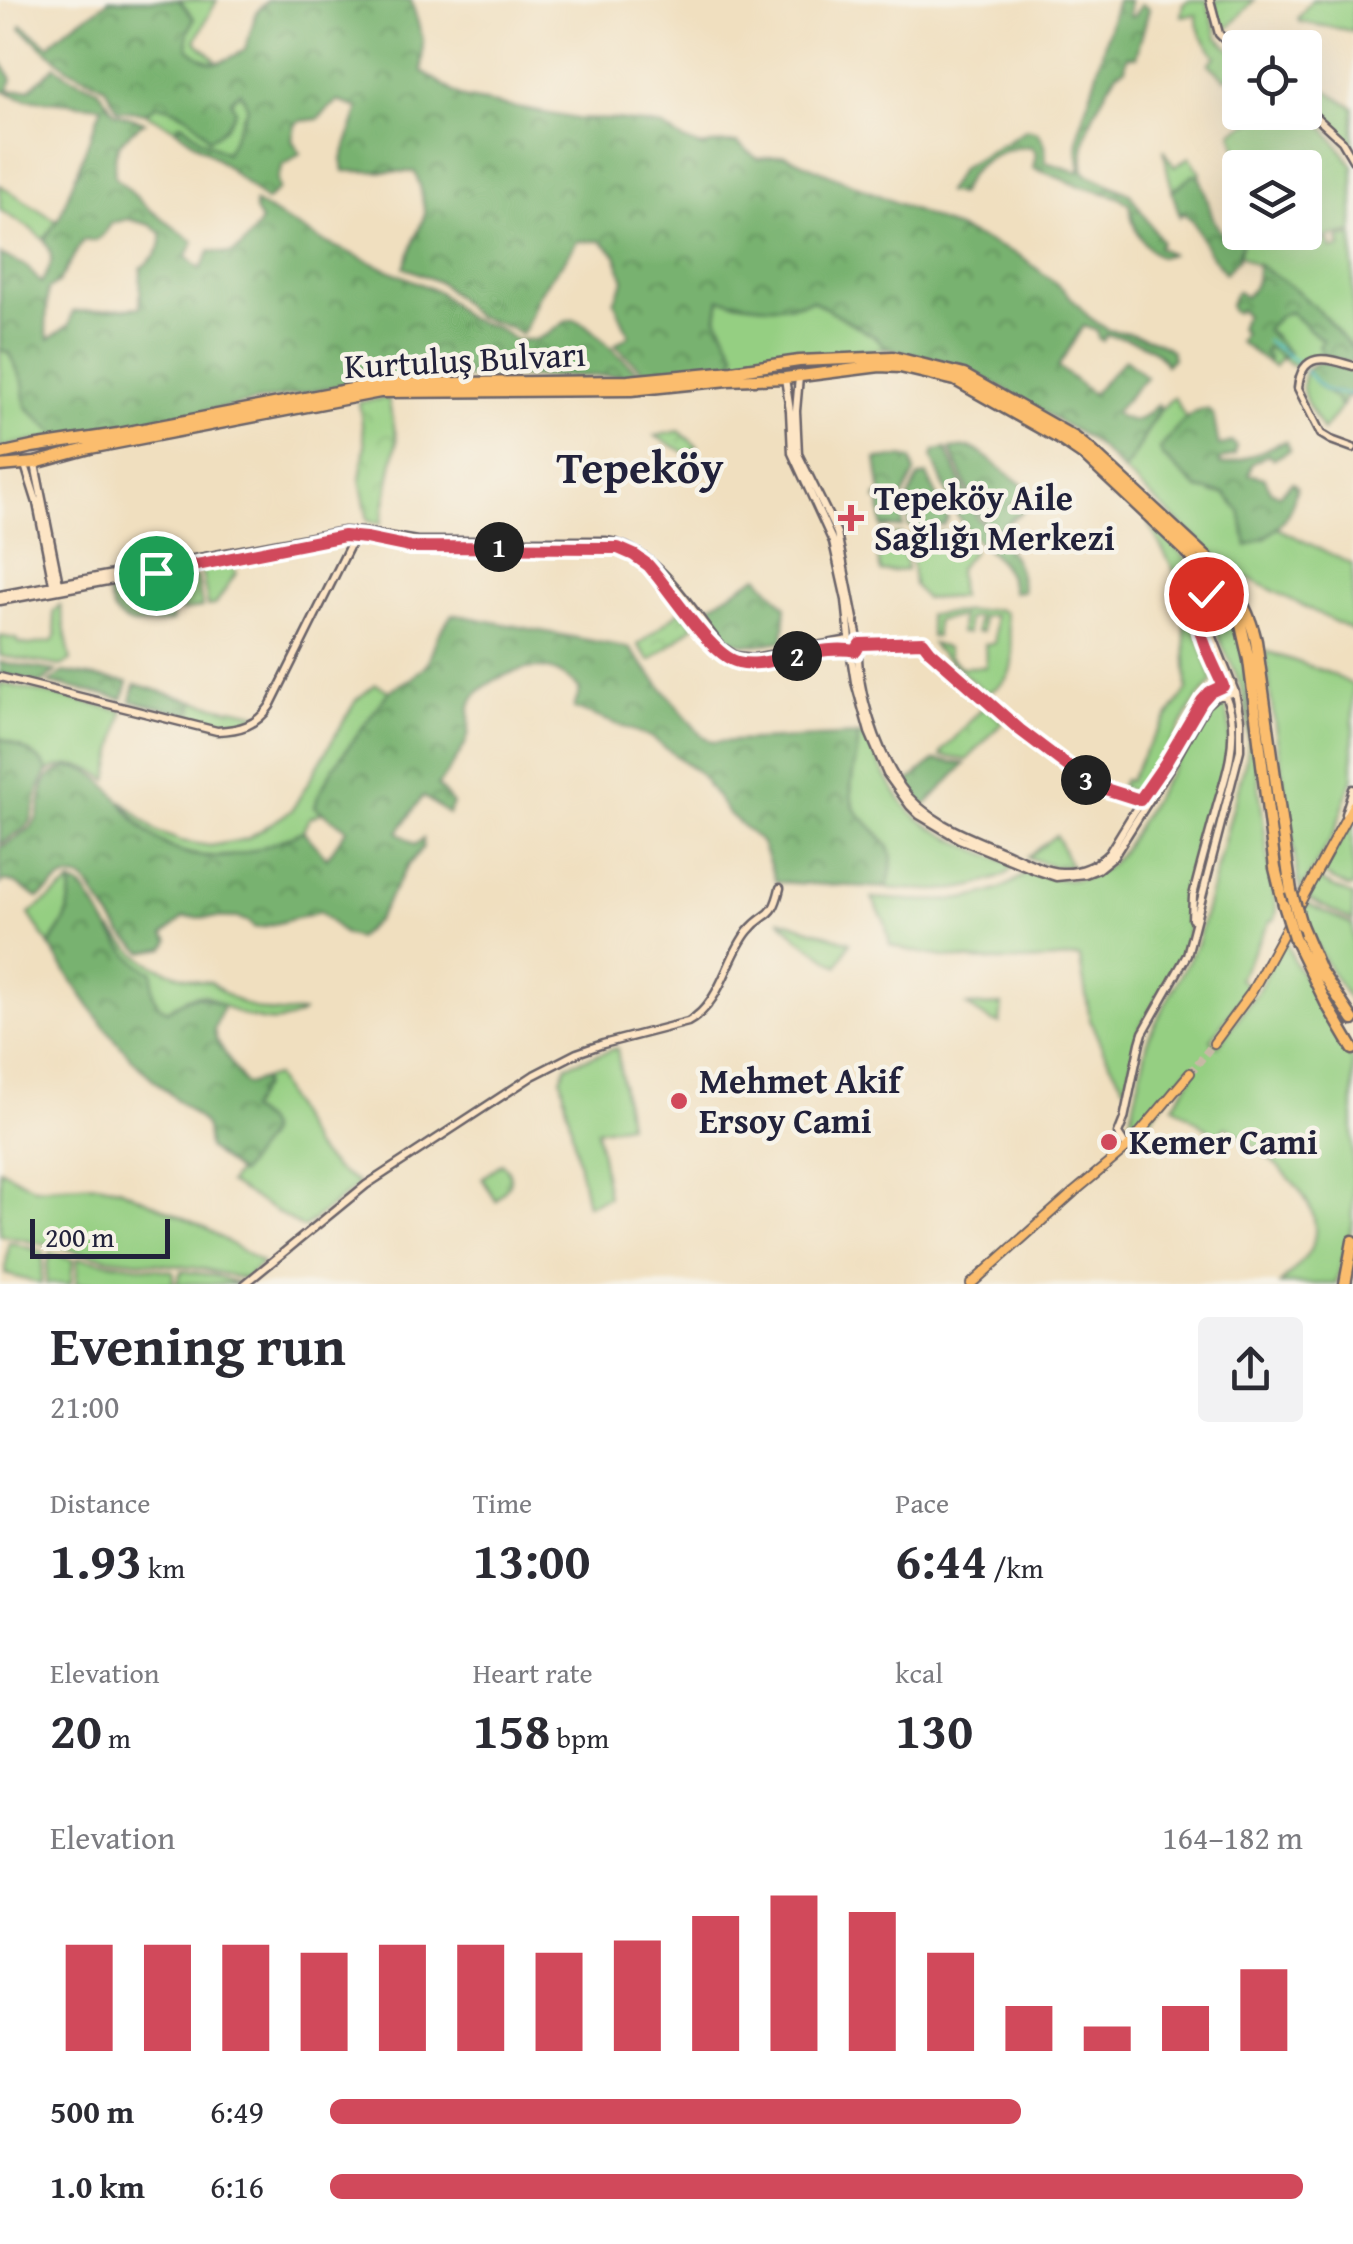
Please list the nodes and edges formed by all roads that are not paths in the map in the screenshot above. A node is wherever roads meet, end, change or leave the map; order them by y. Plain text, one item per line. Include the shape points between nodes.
1 (1210, 0) edge
2 (1222, 37) edge
3 (1322, 123) edge
4 (1353, 160) edge
5 (799, 360) junction
6 (784, 362) junction
7 (1353, 366) edge
8 (799, 376) junction
9 (785, 378) junction
10 (27, 448) junction
11 (1353, 448) edge
12 (0, 454) edge
13 (30, 463) junction
14 (0, 466) edge
15 (355, 534) junction
16 (1226, 586) junction
17 (57, 588) junction
18 (0, 598) edge
19 (853, 644) junction
20 (0, 678) edge
21 (1229, 689) junction
22 (1353, 789) edge
23 (1143, 802) junction
24 (1353, 805) edge
25 (1344, 820) junction
26 (780, 888) dead end
27 (1316, 972) junction
28 (1353, 1016) edge
29 (1353, 1034) edge
30 (1214, 1044) tunnel mouth
31 (1353, 1049) edge
32 (1190, 1073) tunnel mouth
33 (1127, 1148) junction
34 (1353, 1241) edge
35 (1351, 1259) edge
36 (246, 1284) edge
37 (971, 1284) edge
38 (1344, 1284) edge

1 - 2 main road
3 - 4 main road
5 - 6 highway
5 - 8 highway
5 - 16 highway via 893,357 974,379 1084,445
6 - 9 highway
6 - 10 highway, Kurtuluş Bulvarı via 647,380 378,384
7 - 11 main road via 1317,359 1302,372 1298,388 1322,434
8 - 9 highway
8 - 16 highway via 890,366 965,384 1082,454
8 - 19 main road via 798,454 837,534
9 - 13 highway, Kurtuluş Bulvarı via 625,390 380,392
9 - 19 main road via 792,453 833,542
10 - 12 highway, Kurtuluş Bulvarı
10 - 13 highway via 36,456
13 - 14 highway, Kurtuluş Bulvarı
13 - 17 main road
15 - 17 main road via 332,533
15 - 19 main road via 410,541 613,542 652,562 732,654 754,658
15 - 20 main road via 265,714 245,728 217,731
16 - 21 main road via 1202,600 1197,614
16 - 27 highway, bridge via 1245,642 1284,905
16 - 27 highway, bridge via 1245,606 1256,642 1291,891
17 - 18 main road
19 - 23 main road via 923,642 1086,780
19 - 23 main road via 866,724 888,774 910,806 953,836 1046,874 1076,877 1114,856
21 - 23 main road via 1208,702
21 - 33 main road via 1232,748 1193,896 1192,935 1140,1043 1118,1134
22 - 25 main road
24 - 25 main road
25 - 30 main road via 1251,994
26 - 36 main road via 774,909 748,930 699,1015 577,1053 534,1075 366,1184
27 - 28 highway
27 - 29 highway
27 - 31 highway
32 - 33 main road
33 - 37 main road
34 - 35 highway
35 - 38 highway

